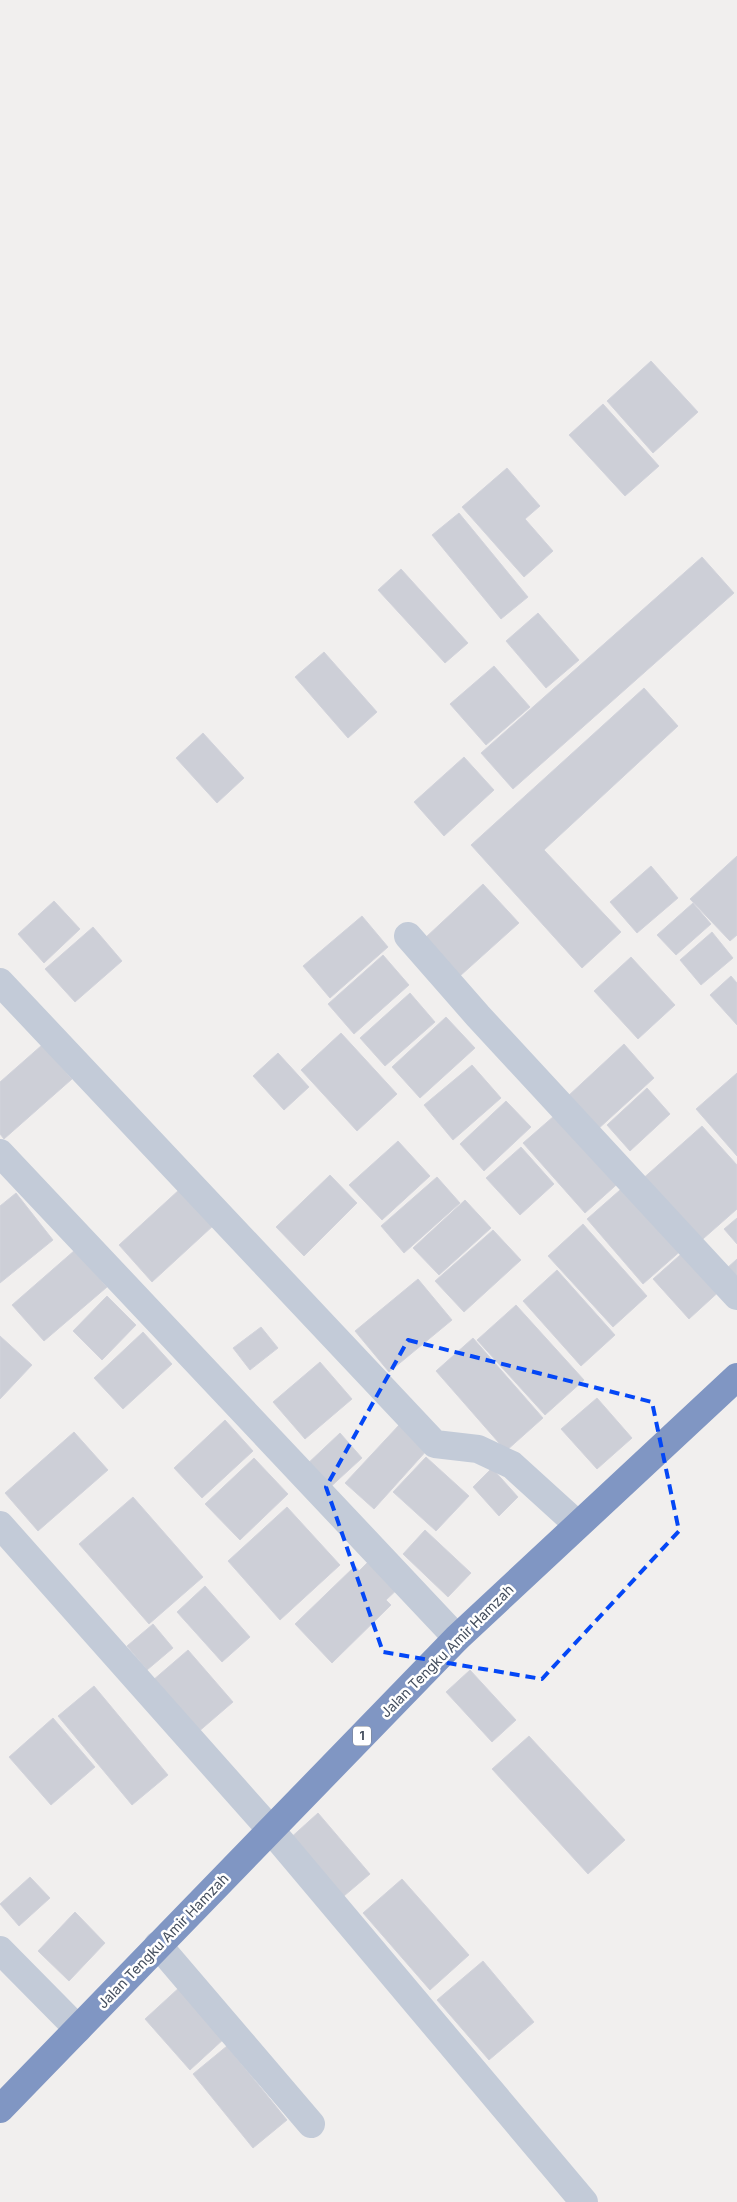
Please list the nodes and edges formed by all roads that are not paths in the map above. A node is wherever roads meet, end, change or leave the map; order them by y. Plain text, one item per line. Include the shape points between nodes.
1 (408, 936) dead end
2 (0, 982) edge
3 (0, 1153) edge
4 (737, 1296) edge
5 (737, 1378) edge
6 (577, 1524) junction
7 (0, 1525) edge
8 (457, 1638) junction
9 (270, 1829) junction
10 (158, 1945) junction
11 (0, 1950) edge
12 (78, 2029) junction
13 (0, 2109) edge
14 (311, 2124) dead end
15 (584, 2202) edge

1 - 4 street
2 - 6 street via 435,1444 478,1449 512,1465
3 - 8 street
5 - 6 highway, Jalan Tengku Amir Hamzah / 1
6 - 8 highway, Jalan Tengku Amir Hamzah / 1
7 - 9 street
8 - 9 highway, Jalan Tengku Amir Hamzah / 1
9 - 10 highway, Jalan Tengku Amir Hamzah / 1
9 - 15 street
10 - 12 highway, Jalan Tengku Amir Hamzah / 1
10 - 14 street
11 - 12 street
12 - 13 highway, Jalan Tengku Amir Hamzah / 1

